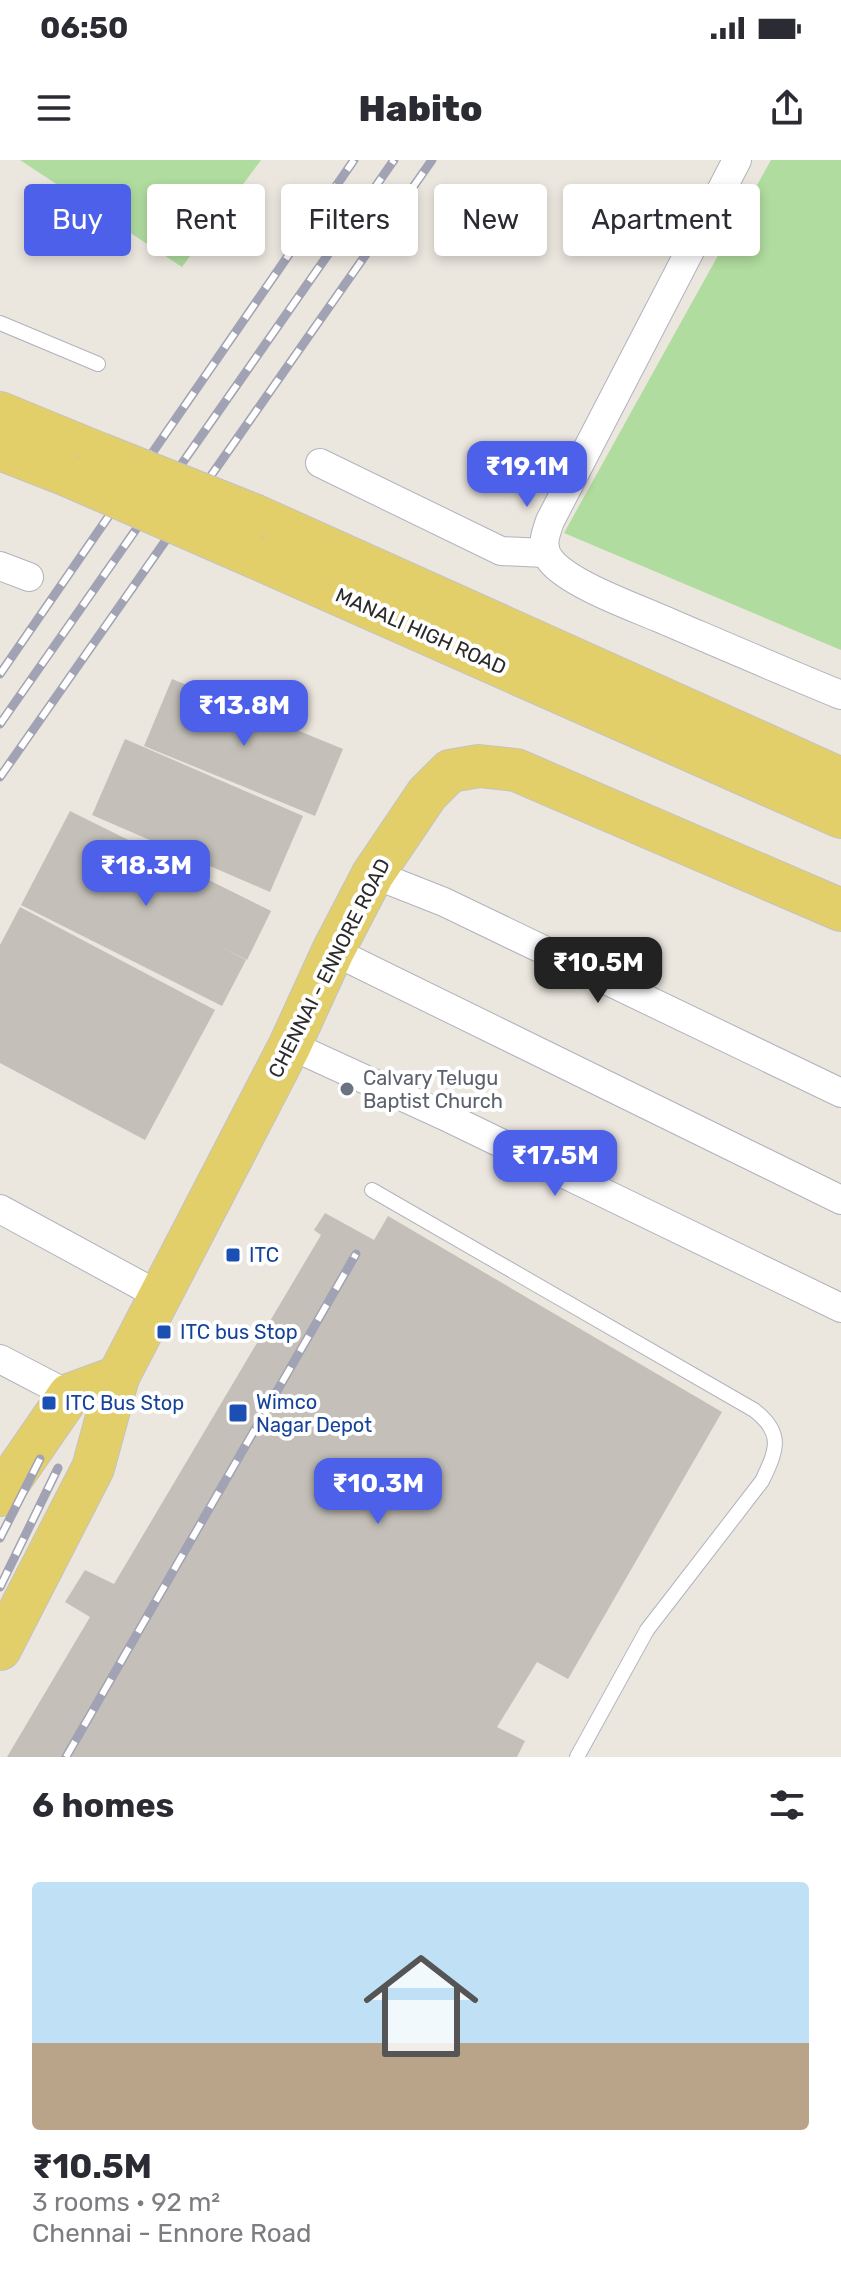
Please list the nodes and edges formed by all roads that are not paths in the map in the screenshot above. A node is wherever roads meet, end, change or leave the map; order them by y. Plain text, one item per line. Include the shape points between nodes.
1 (737, 160) edge
2 (0, 323) edge
3 (98, 364) dead end
4 (0, 413) edge
5 (0, 449) edge
6 (320, 463) dead end
7 (84, 465) junction
8 (545, 553) junction
9 (0, 566) edge
10 (29, 577) dead end
11 (841, 695) edge
12 (841, 779) edge
13 (841, 817) edge
14 (373, 874) junction
15 (841, 910) edge
16 (333, 951) junction
17 (290, 1045) junction
18 (841, 1093) edge
19 (372, 1190) dead end
20 (841, 1200) edge
21 (0, 1209) edge
22 (160, 1296) junction
23 (841, 1308) edge
24 (0, 1359) edge
25 (118, 1377) junction
26 (69, 1395) junction
27 (0, 1493) edge
28 (0, 1649) edge
29 (577, 1757) edge

1 - 8 street via 550,521
2 - 3 lane
4 - 7 main road, MANALI HIGH ROAD
5 - 7 main road, MANALI HIGH ROAD
6 - 8 street via 501,551
7 - 12 main road, MANALI HIGH ROAD, bridge via 256,516
7 - 13 main road, MANALI HIGH ROAD, bridge via 257,558
8 - 11 street via 565,573 629,605
9 - 10 street
14 - 15 main road, CHENNAI - ENNORE ROAD via 427,794 450,771 479,766 516,770
14 - 16 main road, CHENNAI - ENNORE ROAD
14 - 18 street via 444,902
16 - 17 main road, CHENNAI - ENNORE ROAD
16 - 20 street
17 - 22 main road, CHENNAI - ENNORE ROAD
17 - 23 street
19 - 29 lane via 754,1410 775,1435 774,1456 762,1481 647,1630
21 - 22 street
22 - 25 main road, CHENNAI - ENNORE ROAD
24 - 26 street
25 - 26 main road
25 - 28 main road, CHENNAI - ENNORE ROAD via 93,1468
26 - 27 main road

